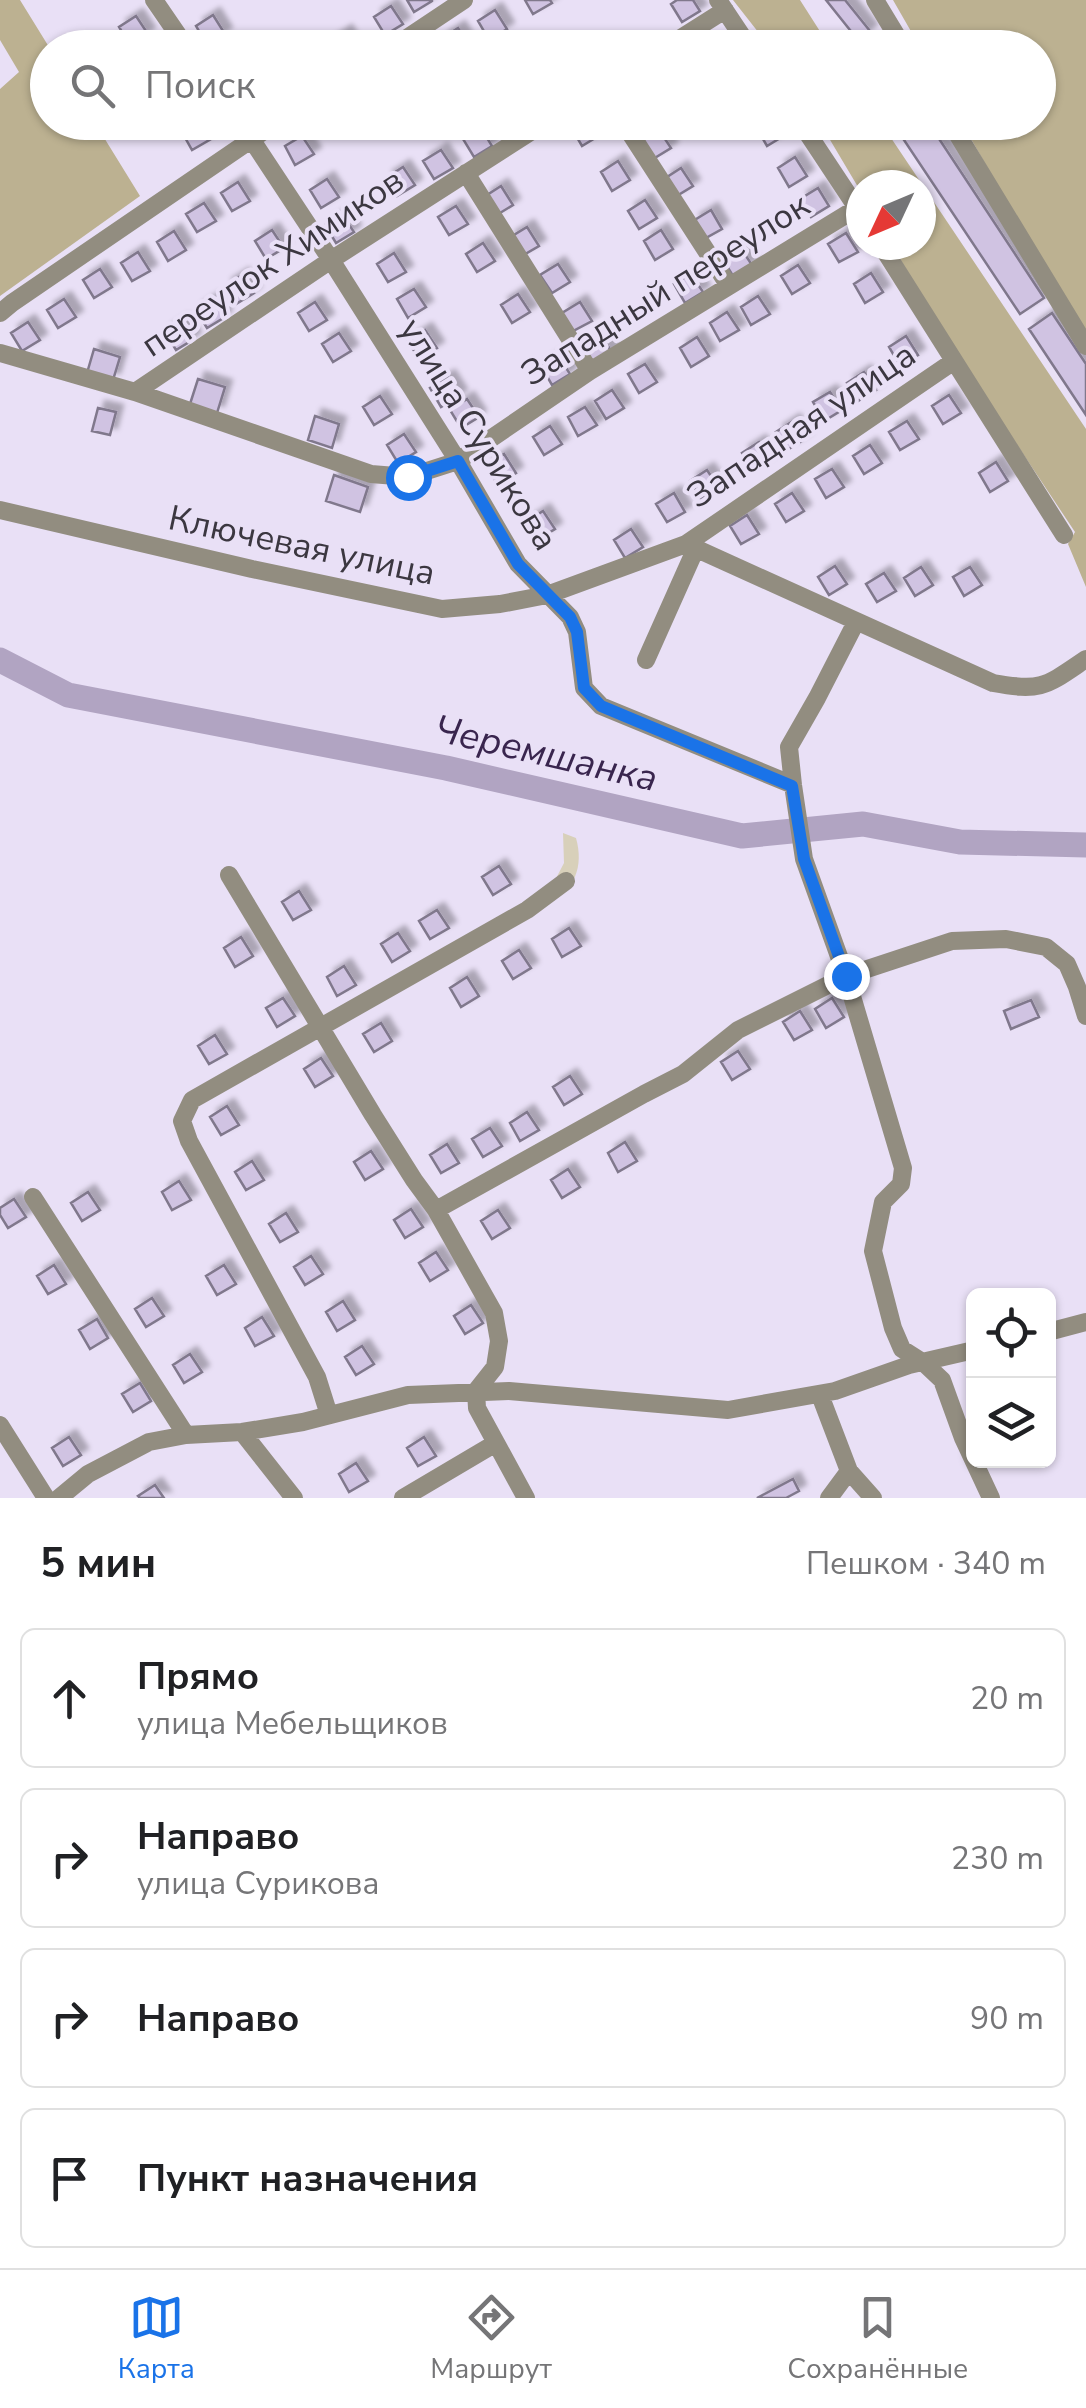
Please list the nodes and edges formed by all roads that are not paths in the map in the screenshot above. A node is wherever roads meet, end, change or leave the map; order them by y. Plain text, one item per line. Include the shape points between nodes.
1 (154, 0) edge
2 (464, 0) edge
3 (875, 0) edge
4 (721, 5) edge
5 (175, 30) edge
6 (419, 30) edge
7 (688, 30) edge
8 (738, 30) edge
9 (893, 30) edge
10 (250, 140) edge
11 (252, 140) edge
12 (518, 140) edge
13 (635, 140) edge
14 (812, 140) edge
15 (961, 140) edge
16 (466, 173) junction
17 (846, 191) edge
18 (846, 219) edge
19 (331, 260) junction
20 (890, 260) edge
21 (730, 286) junction
22 (0, 314) edge
23 (1086, 346) edge
24 (0, 353) edge
25 (954, 361) junction
26 (590, 372) junction
27 (135, 392) junction
28 (458, 461) junction
29 (0, 510) edge
30 (1064, 535) dead end
31 (691, 546) junction
32 (547, 595) junction
33 (856, 622) junction
34 (1086, 659) edge
35 (646, 660) dead end
36 (792, 786) junction
37 (229, 876) dead end
38 (566, 881) dead end
39 (846, 976) junction
40 (1086, 1016) edge
41 (320, 1027) junction
42 (33, 1197) dead end
43 (436, 1210) junction
44 (1086, 1322) edge
45 (893, 1328) junction
46 (1056, 1330) edge
47 (966, 1352) edge
48 (924, 1363) junction
49 (878, 1375) junction
50 (476, 1391) junction
51 (820, 1394) junction
52 (328, 1415) junction
53 (0, 1424) edge
54 (242, 1432) junction
55 (186, 1435) junction
56 (496, 1443) junction
57 (849, 1471) junction
58 (827, 1497) edge
59 (46, 1498) edge
60 (59, 1498) edge
61 (294, 1498) edge
62 (403, 1498) edge
63 (526, 1498) edge
64 (874, 1498) edge
65 (991, 1498) edge

1 - 5 street
2 - 6 street
3 - 9 street
4 - 7 street
4 - 8 street
10 - 22 street
11 - 19 street, улица Сурикова
12 - 16 street, переулок Химиков
13 - 21 street
14 - 17 street
15 - 23 street
16 - 19 street, переулок Химиков
16 - 26 street
18 - 21 street, Западный переулок
19 - 27 street, переулок Химиков
19 - 28 street, улица Сурикова
20 - 25 street
21 - 26 street, Западный переулок
24 - 27 street, Западный переулок
25 - 30 street
25 - 31 street, Западная улица
26 - 28 street, Западный переулок
27 - 28 street, Западный переулок via 370,474 408,477
28 - 32 street, улица Сурикова via 518,564
29 - 32 street, Ключевая улица via 442,609
31 - 32 street, Ключевая улица
31 - 33 street
31 - 35 street
32 - 36 street, улица Сурикова via 570,617 584,688 601,706
33 - 34 street via 993,683 1023,688 1049,684
33 - 36 street via 790,747
36 - 39 street via 804,859
37 - 41 street
38 - 41 street via 527,910
39 - 40 street via 952,941 1006,939 1046,947 1066,964
39 - 43 street via 738,1030 683,1074
39 - 45 street via 902,1168 901,1184 883,1202 873,1250
41 - 43 street
41 - 52 street via 192,1100 182,1121 317,1377
42 - 55 street
43 - 50 street via 494,1313 495,1368
44 - 46 street
45 - 48 street via 902,1349
45 - 49 street
47 - 48 street
48 - 49 street
48 - 65 street via 942,1380
49 - 51 street
50 - 51 street via 728,1410
50 - 52 street via 408,1395
50 - 56 street
51 - 57 street
52 - 54 street
53 - 59 street
54 - 55 street
54 - 61 street
55 - 60 street via 149,1442 88,1474
56 - 62 street
56 - 63 street
57 - 58 street
57 - 64 street

